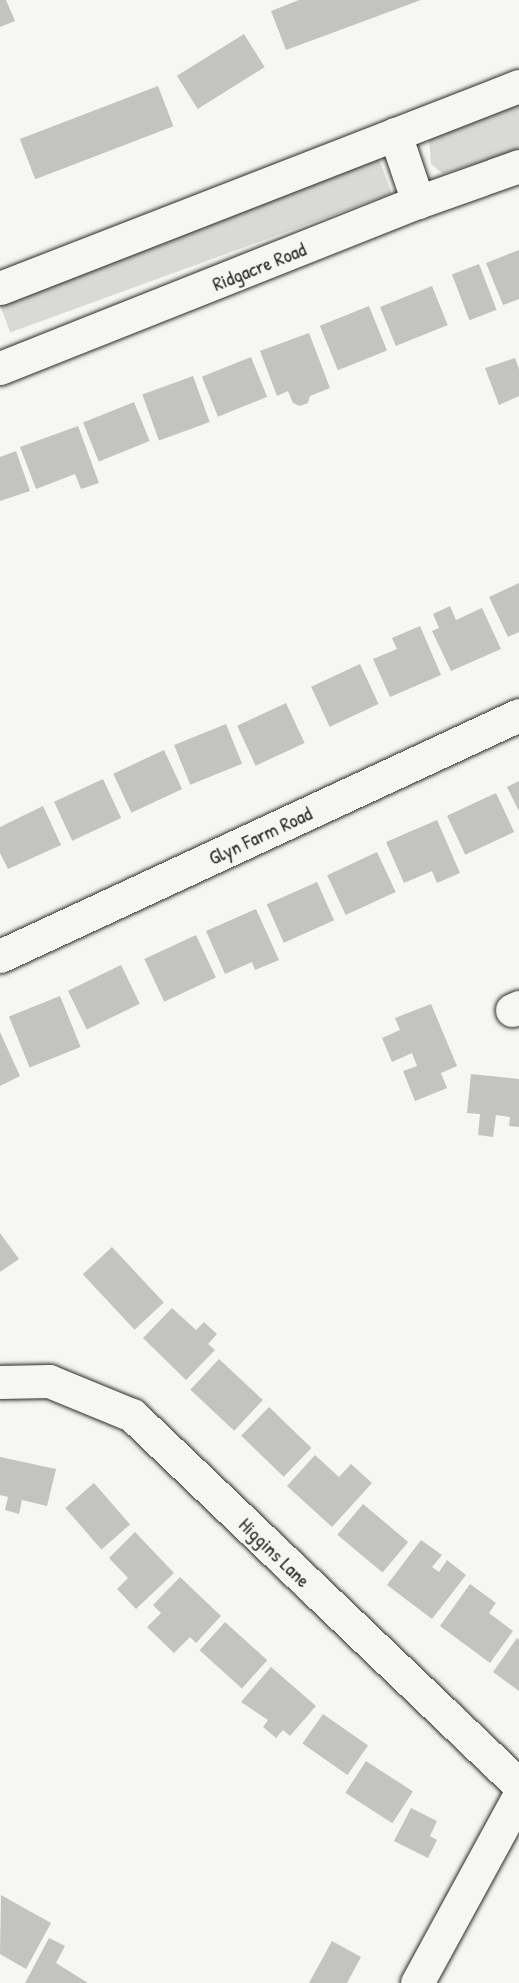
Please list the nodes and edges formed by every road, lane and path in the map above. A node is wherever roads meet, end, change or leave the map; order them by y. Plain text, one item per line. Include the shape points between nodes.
1 (519, 86) edge
2 (395, 134) junction
3 (519, 165) edge
4 (418, 202) junction
5 (0, 288) edge
6 (0, 368) edge
7 (519, 715) edge
8 (0, 956) edge
9 (0, 1382) edge
10 (519, 1785) edge
11 (519, 1796) edge
12 (417, 1983) edge

1 - 2 street
2 - 4 street
2 - 5 street
3 - 4 street, Ridgacre Road
4 - 6 street, Ridgacre Road
7 - 8 street, Glyn Farm Road
9 - 10 street, Higgins Lane via 49,1381 132,1415
11 - 12 street

